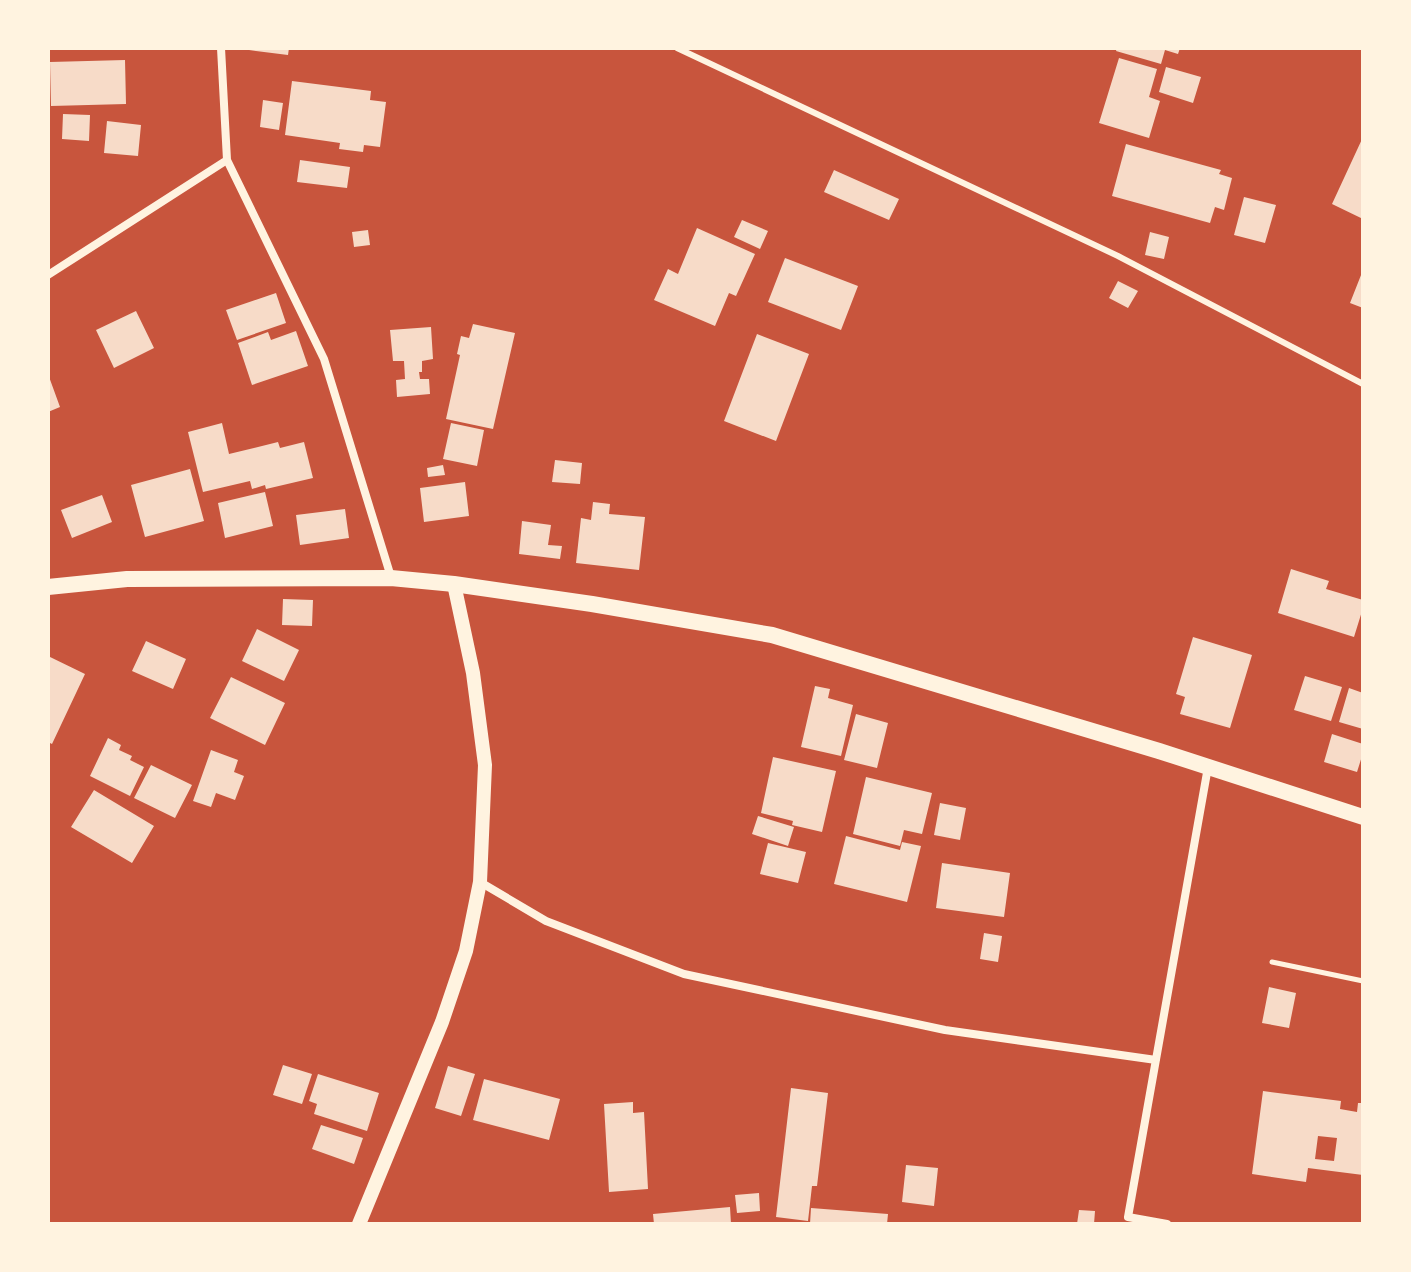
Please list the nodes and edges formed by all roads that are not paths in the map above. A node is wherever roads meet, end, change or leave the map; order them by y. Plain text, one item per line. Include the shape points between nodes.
1 (221, 48) edge
2 (677, 48) edge
3 (227, 160) junction
4 (48, 275) edge
5 (1363, 384) edge
6 (391, 578) junction
7 (454, 584) junction
8 (48, 587) edge
9 (1208, 767) junction
10 (1363, 817) edge
11 (480, 882) junction
12 (1156, 1060) junction
13 (359, 1224) edge
14 (1167, 1224) edge

1 - 3 street
2 - 5 lane via 1118,256
3 - 4 street
3 - 6 street via 324,359
6 - 7 main road
6 - 8 main road via 127,579
7 - 9 main road via 772,635
7 - 11 street via 485,765
9 - 10 main road
9 - 12 street
11 - 12 street via 546,921 684,974 945,1030
11 - 13 street via 466,951 442,1022
12 - 14 street via 1128,1217

